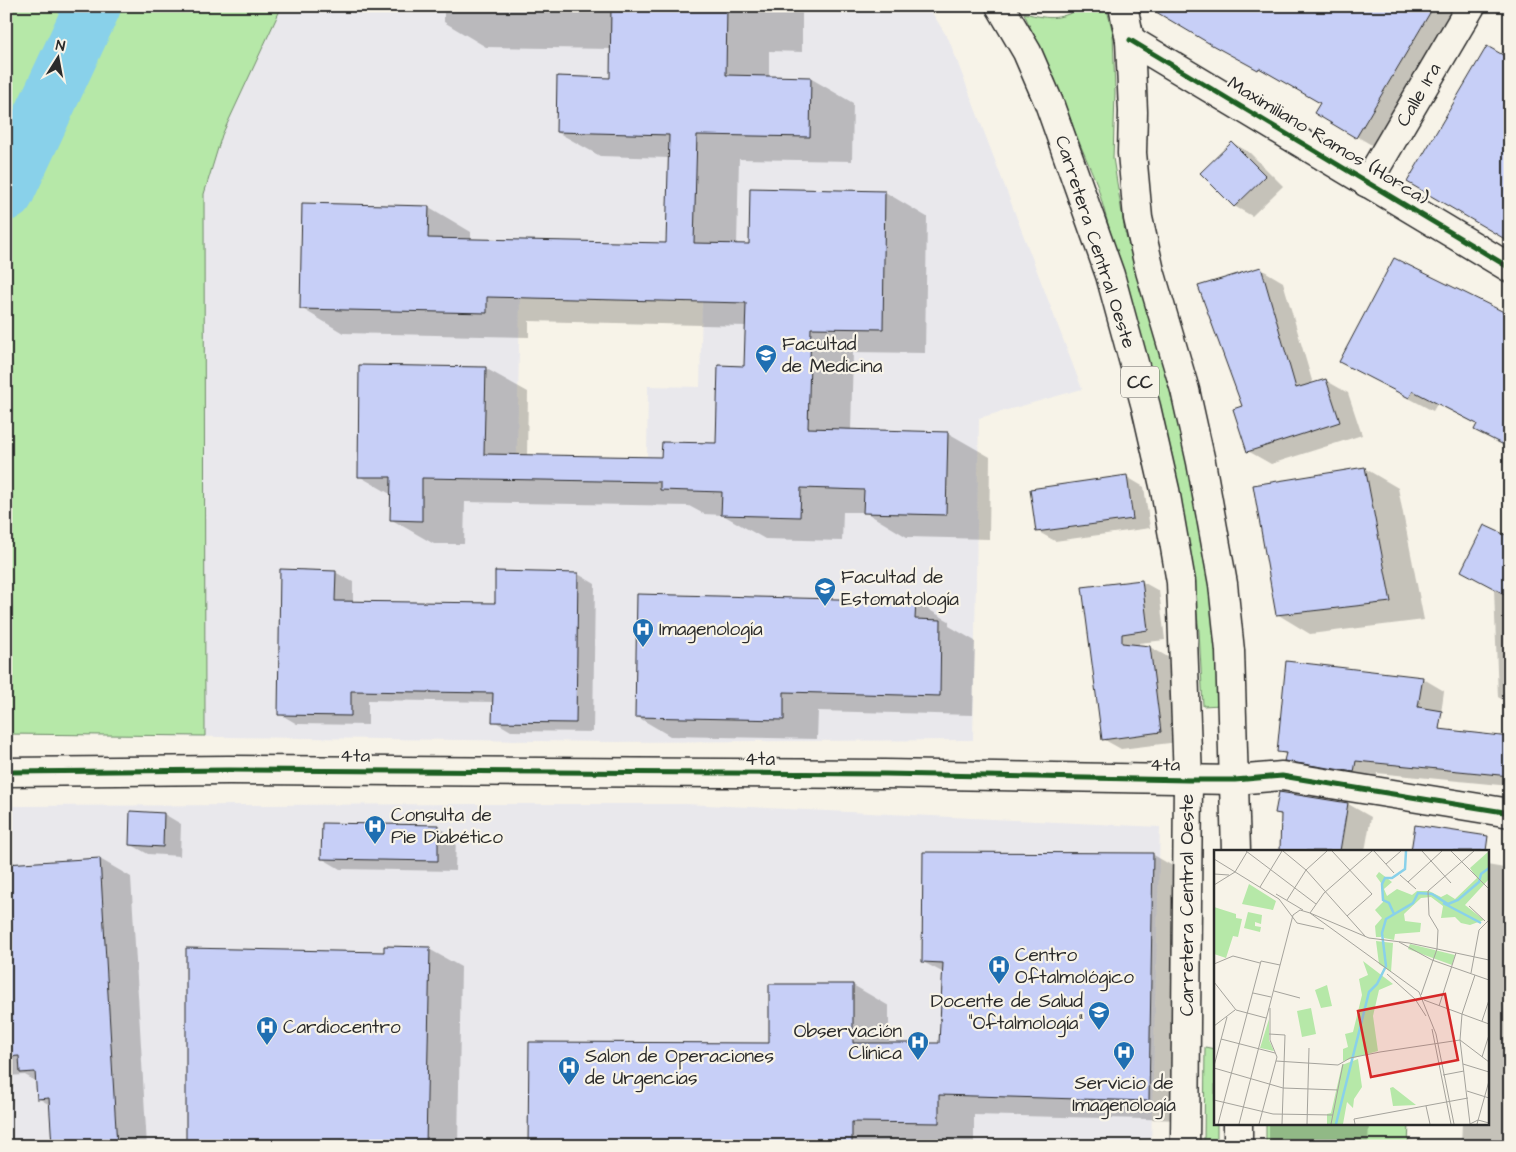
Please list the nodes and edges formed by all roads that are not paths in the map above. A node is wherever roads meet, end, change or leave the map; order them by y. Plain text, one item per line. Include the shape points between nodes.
1 (1000, 6) edge
2 (1123, 6) edge
3 (1471, 6) edge
4 (1130, 40) junction
5 (1367, 183) junction
6 (1510, 268) edge
7 (6, 772) edge
8 (1188, 780) junction
9 (1235, 780) junction
10 (1510, 813) edge
11 (1236, 850) edge
12 (1238, 1124) edge
13 (1185, 1146) edge
14 (1238, 1146) edge

1 - 8 street, Carretera Central Oeste / CC via 1027,52 1049,103 1110,275 1146,408 1181,582
2 - 4 street, CC
3 - 5 street, Calle 1ra
4 - 5 street, Maximiliano Ramos (Horca)
4 - 9 street, CC via 1132,152 1138,218 1185,390 1221,574 1230,651
5 - 6 street, Maximiliano Ramos (Horca)
7 - 8 street, 4ta via 229,770 875,774
8 - 9 street, 4ta
8 - 13 street, Carretera Central Oeste / CC
9 - 10 street, 4ta via 1282,776
9 - 11 street, CC
12 - 14 street

